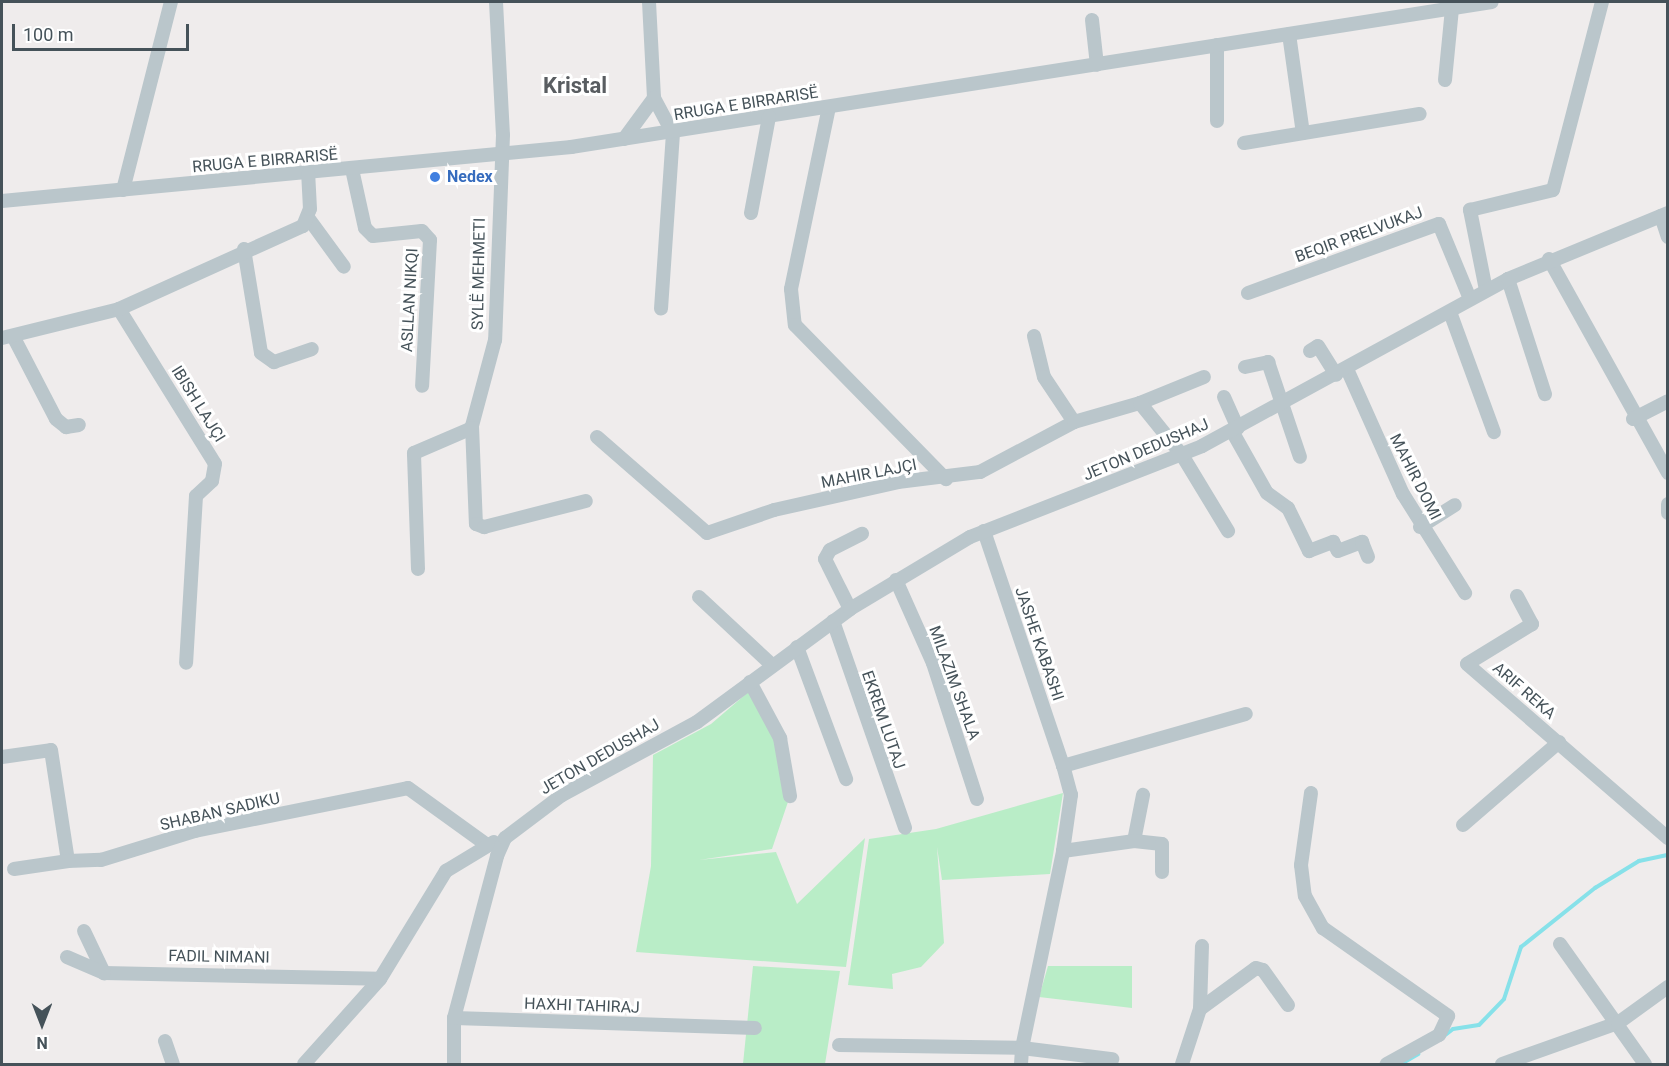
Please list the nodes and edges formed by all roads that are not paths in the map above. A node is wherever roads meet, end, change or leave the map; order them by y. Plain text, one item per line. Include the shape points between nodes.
1 (171, 2) edge
2 (496, 2) edge
3 (649, 2) edge
4 (1482, 2) edge
5 (1602, 2) edge
6 (1452, 8) junction
7 (1092, 20) dead end
8 (1289, 34) junction
9 (1217, 45) junction
10 (1097, 65) junction
11 (1444, 80) dead end
12 (654, 98) junction
13 (829, 107) junction
14 (1420, 114) dead end
15 (769, 117) junction
16 (1217, 121) dead end
17 (673, 133) junction
18 (1303, 133) junction
19 (624, 140) junction
20 (1244, 143) dead end
21 (500, 154) junction
22 (352, 169) junction
23 (308, 174) junction
24 (123, 190) junction
25 (2, 201) edge
26 (751, 213) dead end
27 (1664, 214) edge
28 (309, 219) junction
29 (1668, 237) edge
30 (244, 249) junction
31 (1550, 259) junction
32 (344, 267) dead end
33 (1508, 279) junction
34 (1486, 290) junction
35 (1248, 293) dead end
36 (1470, 299) junction
37 (119, 309) junction
38 (661, 309) dead end
39 (1450, 312) junction
40 (1034, 336) dead end
41 (7, 337) edge
42 (312, 349) dead end
43 (1310, 351) dead end
44 (1245, 368) dead end
45 (1342, 372) junction
46 (1204, 377) dead end
47 (422, 386) dead end
48 (1545, 394) dead end
49 (1224, 397) dead end
50 (1668, 400) edge
51 (1140, 403) junction
52 (1282, 405) junction
53 (1633, 419) junction
54 (1074, 422) junction
55 (80, 425) dead end
56 (472, 428) junction
57 (1235, 430) junction
58 (1494, 432) dead end
59 (597, 436) dead end
60 (1182, 455) junction
61 (1300, 458) dead end
62 (1668, 473) edge
63 (946, 479) junction
64 (586, 501) dead end
65 (1668, 504) edge
66 (1455, 505) dead end
67 (1668, 513) edge
68 (1420, 527) junction
69 (984, 531) junction
70 (1228, 531) dead end
71 (862, 534) dead end
72 (1368, 557) dead end
73 (418, 569) dead end
74 (896, 580) junction
75 (1465, 592) dead end
76 (1517, 596) dead end
77 (699, 597) dead end
78 (850, 609) junction
79 (833, 621) junction
80 (797, 647) junction
81 (186, 663) dead end
82 (772, 665) junction
83 (750, 682) junction
84 (1246, 714) dead end
85 (1559, 742) junction
86 (2, 757) edge
87 (1063, 766) junction
88 (846, 778) dead end
89 (1311, 793) dead end
90 (1143, 795) dead end
91 (790, 796) dead end
92 (977, 799) dead end
93 (1463, 825) dead end
94 (905, 828) dead end
95 (505, 838) junction
96 (1668, 838) edge
97 (1134, 841) junction
98 (487, 845) junction
99 (1063, 851) junction
100 (68, 861) junction
101 (14, 869) dead end
102 (1162, 872) dead end
103 (84, 931) dead end
104 (1560, 944) dead end
105 (1202, 946) dead end
106 (67, 957) dead end
107 (104, 973) junction
108 (380, 979) junction
109 (1668, 987) edge
110 (1288, 1005) dead end
111 (1200, 1009) junction
112 (454, 1018) junction
113 (1618, 1023) junction
114 (755, 1028) dead end
115 (165, 1041) dead end
116 (839, 1045) dead end
117 (1022, 1048) junction
118 (1112, 1059) dead end
119 (173, 1065) edge
120 (304, 1065) edge
121 (454, 1065) edge
122 (1021, 1065) edge
123 (1182, 1065) edge
124 (1387, 1065) edge
125 (1502, 1065) edge
126 (1645, 1065) edge

1 - 24 street
2 - 21 street, SYLË MEHMETI
3 - 12 street
4 - 6 street, RRUGA E BIRRARISË
5 - 34 street via 1553,190 1470,210
6 - 8 street, RRUGA E BIRRARISË
6 - 11 street
7 - 10 street
8 - 9 street, RRUGA E BIRRARISË
8 - 18 street
9 - 10 street, RRUGA E BIRRARISË
9 - 16 street
10 - 13 street, RRUGA E BIRRARISË
12 - 17 street
12 - 19 street
13 - 15 street, RRUGA E BIRRARISË
13 - 63 street via 791,289 795,325
14 - 18 street
15 - 17 street, RRUGA E BIRRARISË
15 - 26 street
17 - 19 street, RRUGA E BIRRARISË
17 - 38 street
18 - 20 street
19 - 21 street, RRUGA E BIRRARISË
21 - 22 street, RRUGA E BIRRARISË
21 - 56 street, SYLË MEHMETI via 495,340
22 - 23 street, RRUGA E BIRRARISË
22 - 47 street, ASLLAN NIKQI via 366,228 373,236 422,231 430,240
23 - 24 street, RRUGA E BIRRARISË
23 - 28 street
24 - 25 street, RRUGA E BIRRARISË
27 - 29 street, JETON DEDUSHAJ
27 - 31 street, JETON DEDUSHAJ
28 - 30 street
28 - 32 street
30 - 37 street
30 - 42 street via 261,353 274,362
31 - 33 street, JETON DEDUSHAJ
31 - 53 street
33 - 34 street, JETON DEDUSHAJ
33 - 48 street
34 - 36 street, JETON DEDUSHAJ
35 - 36 street, BEQIR PRELVUKAJ via 1439,224
36 - 39 street, JETON DEDUSHAJ
37 - 41 street
37 - 81 street, IBISH LAJÇI via 215,464 212,481 196,496
39 - 45 street, JETON DEDUSHAJ
39 - 58 street
40 - 54 street via 1044,377
41 - 55 street via 56,419 66,427
43 - 45 street, MAHIR DOMI via 1318,346
44 - 52 street via 1268,362
45 - 52 street, JETON DEDUSHAJ
45 - 68 street, MAHIR DOMI
46 - 51 street, MAHIR LAJÇI
49 - 57 street
50 - 53 street
51 - 54 street, MAHIR LAJÇI
51 - 60 street
52 - 57 street, JETON DEDUSHAJ
52 - 61 street
53 - 62 street
54 - 63 street, MAHIR LAJÇI via 980,472
56 - 64 street, SYLË MEHMETI via 479,527
56 - 73 street via 414,453
57 - 60 street, JETON DEDUSHAJ
57 - 72 street via 1267,493 1288,508 1309,551 1334,542 1338,551 1362,542
59 - 63 street, MAHIR LAJÇI via 707,533 774,510 898,482
60 - 69 street, JETON DEDUSHAJ
60 - 70 street
65 - 67 street
66 - 68 street
68 - 75 street, MAHIR DOMI
69 - 74 street, JETON DEDUSHAJ
69 - 87 street, JASHE KABASHI
71 - 78 street via 830,550 825,559
74 - 78 street, JETON DEDUSHAJ
74 - 92 street, MILAZIM SHALA via 933,663
76 - 85 street, ARIF REKA via 1532,624 1467,664
77 - 82 street
78 - 79 street, JETON DEDUSHAJ
79 - 80 street, JETON DEDUSHAJ
79 - 94 street, EKREM LUTAJ
80 - 82 street, JETON DEDUSHAJ
80 - 88 street
82 - 83 street, JETON DEDUSHAJ
83 - 91 street via 780,738
83 - 95 street, JETON DEDUSHAJ via 697,722 562,795
84 - 87 street
85 - 93 street, ARIF REKA
85 - 96 street, ARIF REKA via 1649,828
86 - 100 street via 51,750
87 - 99 street, JASHE KABASHI via 1071,795
89 - 124 street via 1301,865 1305,896 1323,928 1448,1016 1439,1035
90 - 97 street
95 - 98 street
95 - 112 street
97 - 99 street
97 - 102 street via 1162,844
98 - 100 street, SHABAN SADIKU via 408,788 195,831 101,860
98 - 108 street via 446,871
99 - 117 street, JASHE KABASHI
100 - 101 street, SHABAN SADIKU
103 - 107 street
104 - 113 street
105 - 111 street
106 - 107 street
107 - 108 street, FADIL NIMANI
108 - 120 street
109 - 113 street
110 - 111 street via 1263,970 1256,968
111 - 123 street
112 - 114 street, HAXHI TAHIRAJ
112 - 121 street
113 - 125 street
113 - 126 street
115 - 119 street
116 - 117 street
117 - 118 street
117 - 122 street, JASHE KABASHI

